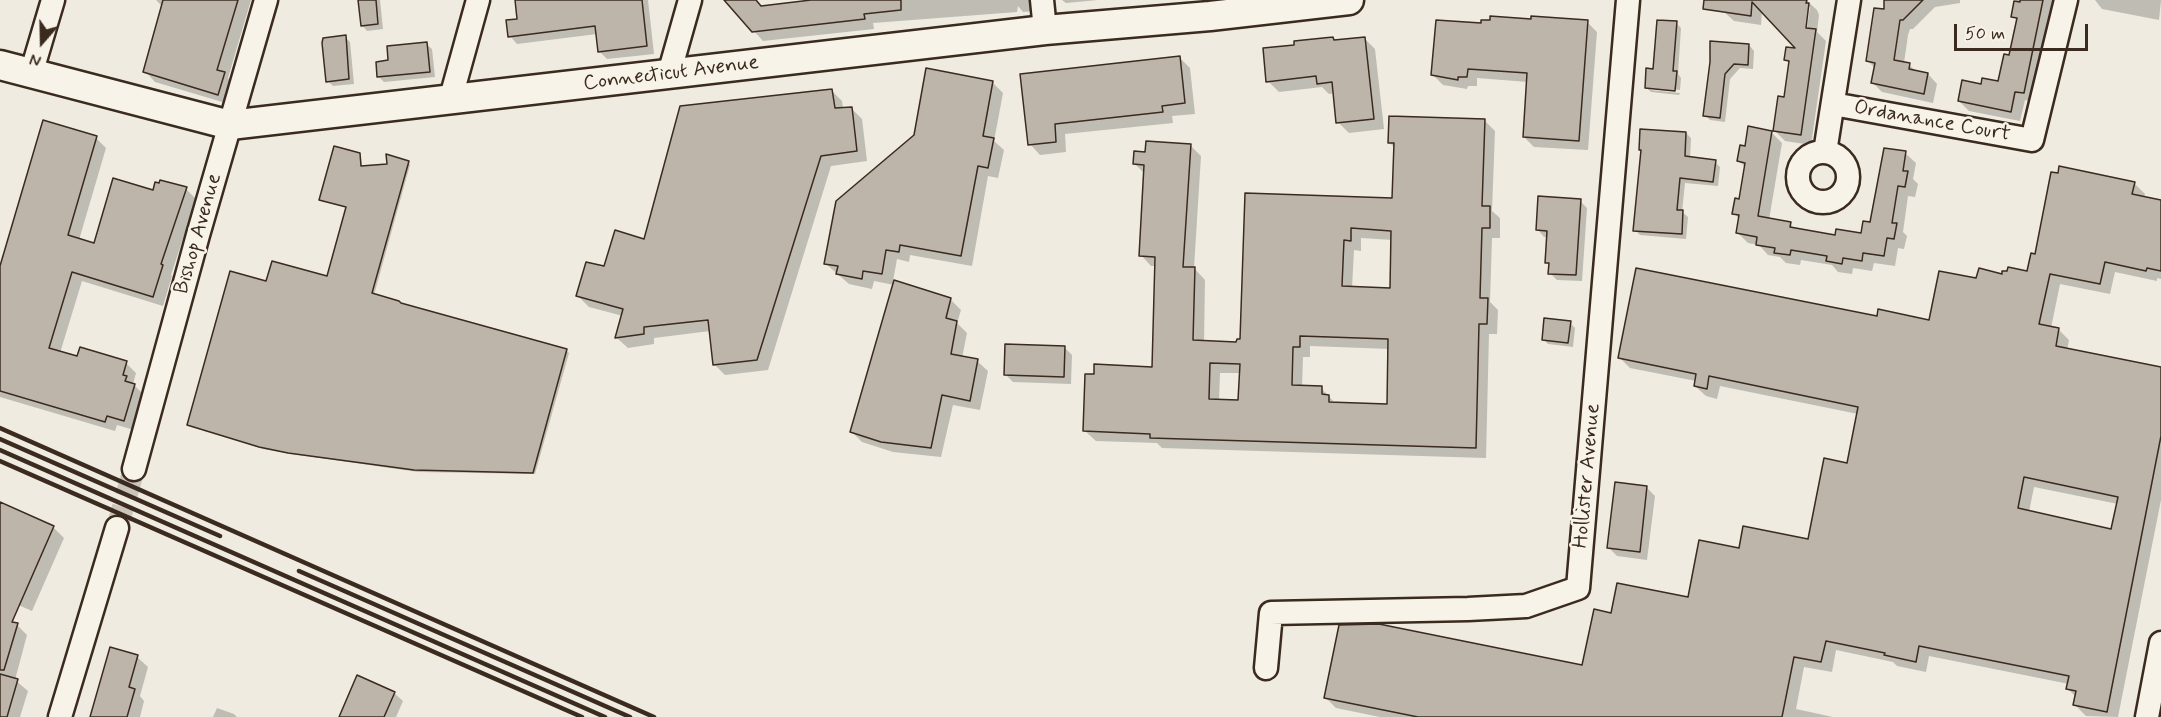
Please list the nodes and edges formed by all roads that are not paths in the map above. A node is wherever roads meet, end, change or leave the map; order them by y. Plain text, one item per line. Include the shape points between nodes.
1 (53, 0) edge
2 (266, 0) edge
3 (478, 0) edge
4 (690, 0) edge
5 (1042, 0) edge
6 (1349, 0) edge
7 (1628, 0) edge
8 (1849, 0) edge
9 (2066, 0) edge
10 (1211, 8) edge
11 (1045, 30) junction
12 (0, 65) edge
13 (31, 74) junction
14 (669, 74) junction
15 (450, 101) junction
16 (1833, 104) junction
17 (230, 125) junction
18 (1825, 152) dead end
19 (134, 470) tunnel mouth
20 (117, 528) tunnel mouth
21 (2161, 643) edge
22 (1266, 668) dead end
23 (60, 717) edge
24 (2147, 717) edge

1 - 13 street
2 - 17 street, Bishop Avenue
3 - 15 street
4 - 14 street
5 - 11 street
6 - 10 main road, Connecticut Avenue
7 - 22 street, Hollister Avenue via 1578,588 1526,606 1271,613
8 - 16 street
9 - 16 street, Ordanance Court via 2032,140
10 - 11 main road, Connecticut Avenue
11 - 14 main road, Connecticut Avenue
12 - 13 main road, Connecticut Avenue
13 - 17 main road, Connecticut Avenue
14 - 15 main road, Connecticut Avenue
15 - 17 main road, Connecticut Avenue
16 - 18 street
17 - 19 street, Bishop Avenue
20 - 23 street
21 - 24 street

